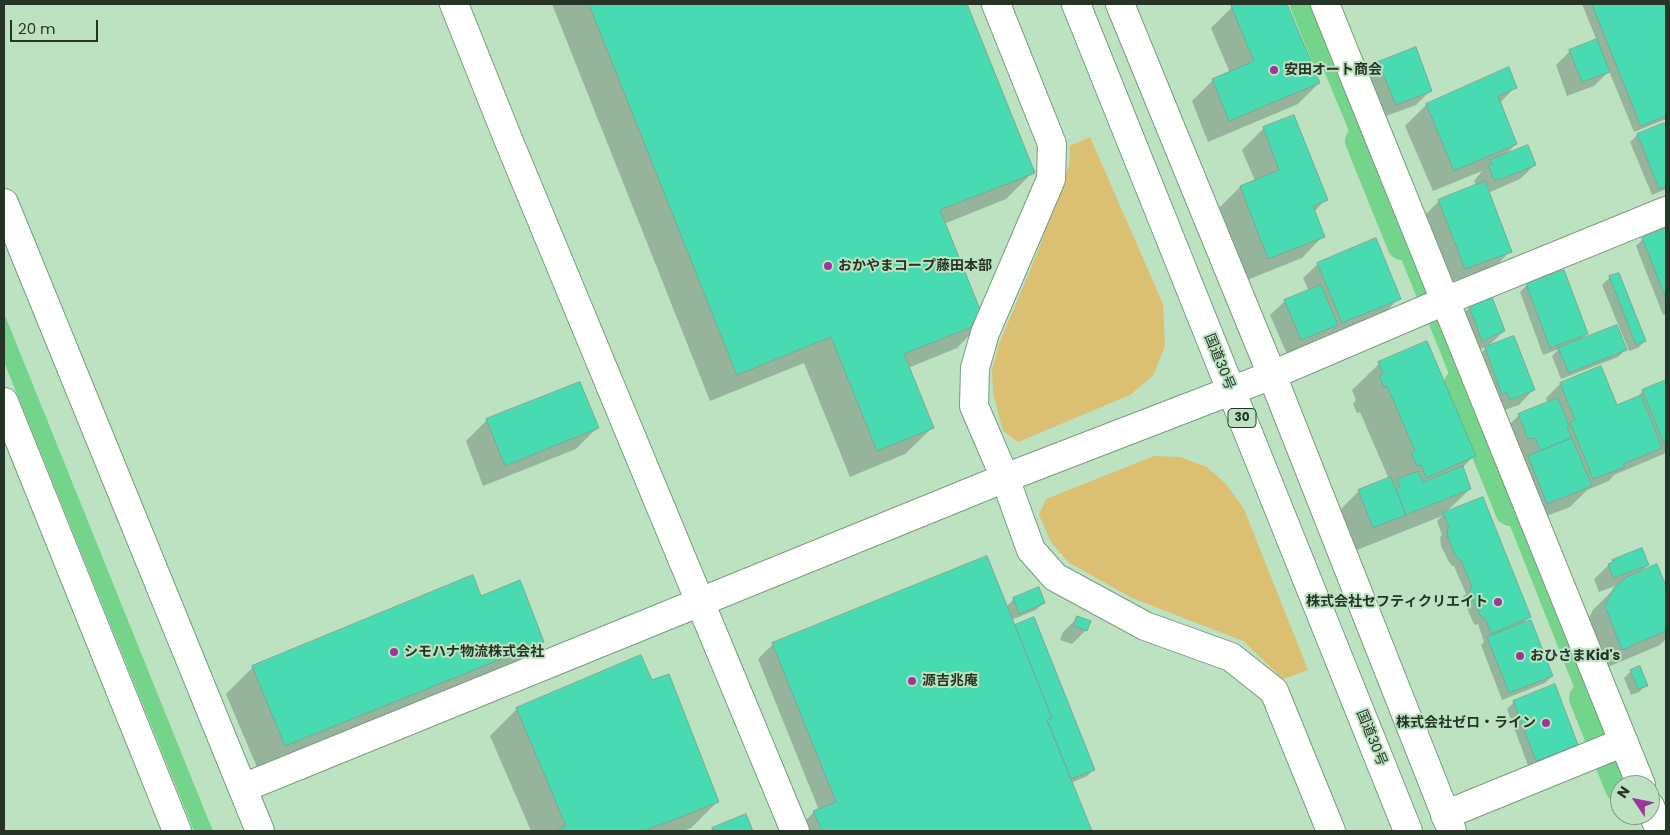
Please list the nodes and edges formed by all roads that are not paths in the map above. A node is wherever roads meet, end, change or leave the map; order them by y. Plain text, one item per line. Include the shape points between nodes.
1 (454, 4) edge
2 (996, 4) edge
3 (1076, 4) edge
4 (1120, 4) edge
5 (1325, 4) edge
6 (4, 203) edge
7 (1666, 211) edge
8 (1445, 301) junction
9 (1272, 375) junction
10 (1231, 390) junction
11 (4, 402) edge
12 (1004, 478) junction
13 (701, 601) junction
14 (1611, 747) junction
15 (1633, 775) edge
16 (243, 788) junction
17 (1449, 823) edge
18 (177, 831) edge
19 (260, 831) edge
20 (795, 831) edge
21 (1331, 831) edge
22 (1408, 831) edge

1 - 13 main road
2 - 12 main road via 1052,144 1052,179 985,334 975,368 974,406
3 - 10 main road, 国道30号 / 30
4 - 9 main road
5 - 8 main road
6 - 16 main road
7 - 8 main road
8 - 9 main road
8 - 14 main road
9 - 10 main road
9 - 17 main road
10 - 12 main road
10 - 22 main road, 国道30号 / 30
11 - 18 main road
12 - 13 main road
12 - 21 main road via 1031,550 1055,577 1145,626 1231,657 1274,691
13 - 16 main road
13 - 20 main road
14 - 15 main road
14 - 17 main road
16 - 19 main road

